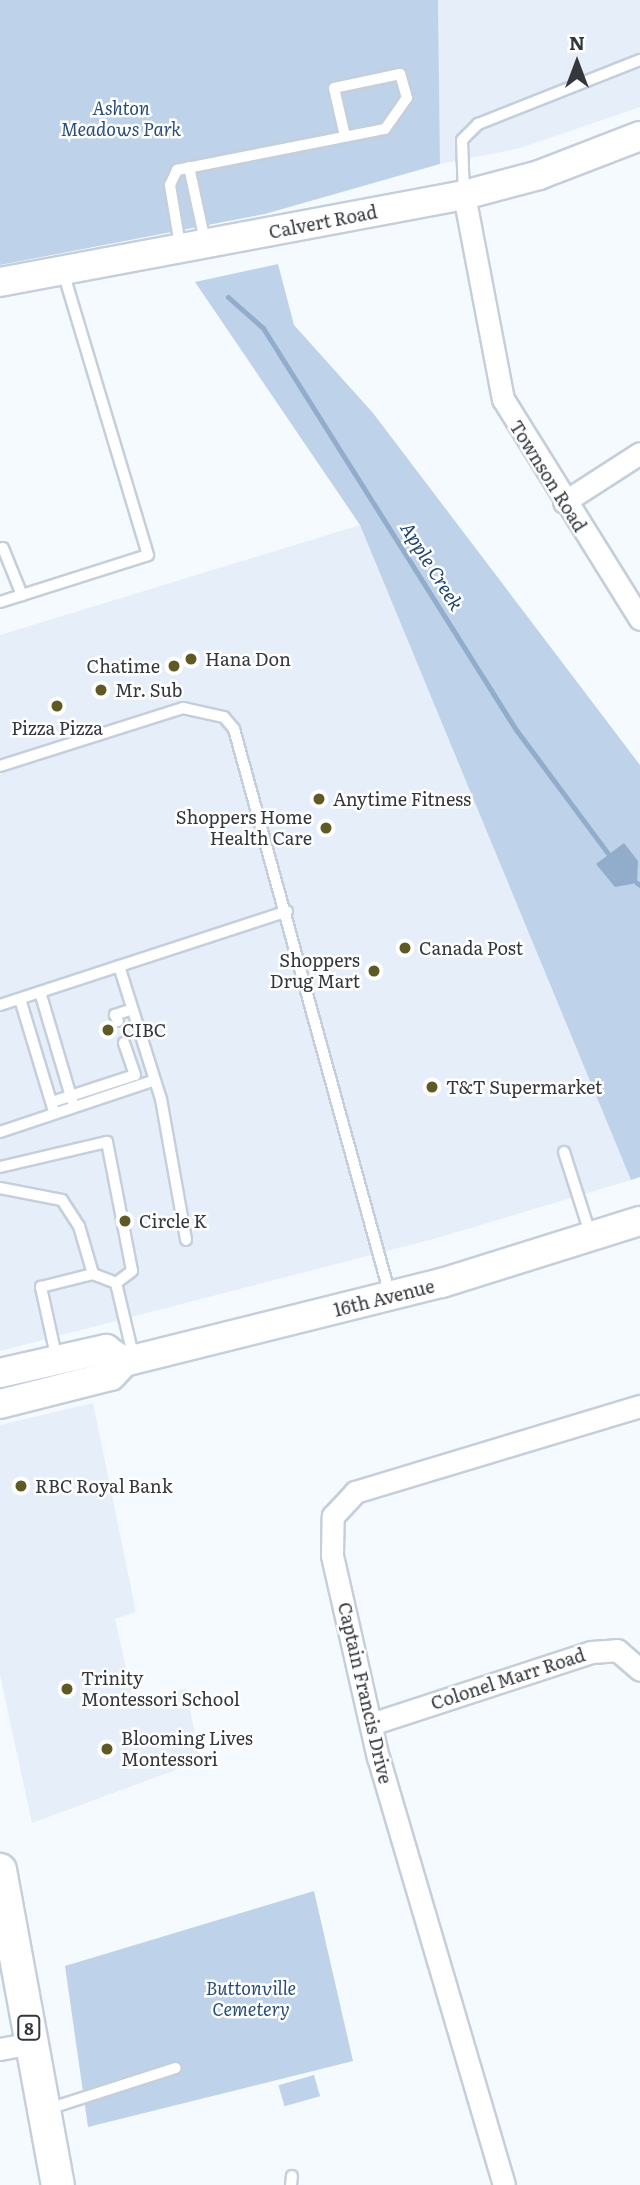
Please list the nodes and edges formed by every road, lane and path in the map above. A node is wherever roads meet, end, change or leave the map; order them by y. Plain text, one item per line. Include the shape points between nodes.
1 (640, 60) edge
2 (345, 136) junction
3 (640, 136) edge
4 (189, 166) junction
5 (464, 195) junction
6 (193, 246) junction
7 (63, 270) junction
8 (0, 282) edge
9 (640, 453) edge
10 (564, 502) junction
11 (3, 548) dead end
12 (22, 595) junction
13 (0, 602) edge
14 (640, 619) edge
15 (0, 765) edge
16 (287, 911) junction
17 (119, 967) junction
18 (40, 992) junction
19 (20, 999) junction
20 (0, 1005) edge
21 (132, 1009) junction
22 (118, 1021) dead end
23 (124, 1043) dead end
24 (155, 1080) junction
25 (71, 1096) junction
26 (51, 1102) junction
27 (75, 1107) junction
28 (55, 1114) junction
29 (0, 1132) edge
30 (564, 1152) dead end
31 (0, 1167) edge
32 (0, 1188) edge
33 (640, 1221) edge
34 (592, 1237) junction
35 (186, 1240) dead end
36 (93, 1274) junction
37 (116, 1283) junction
38 (390, 1296) junction
39 (57, 1360) junction
40 (129, 1361) junction
41 (0, 1373) edge
42 (0, 1404) edge
43 (640, 1406) edge
44 (640, 1670) edge
45 (371, 1724) junction
46 (0, 1870) edge
47 (32, 2043) junction
48 (0, 2049) edge
49 (176, 2068) dead end
50 (45, 2110) junction
51 (58, 2185) edge
52 (504, 2185) edge

1 - 5 lane via 478,124 462,140
2 - 2 lane via 385,129 407,98 400,74 334,88
2 - 4 lane
3 - 5 main road, Calvert Road via 539,175
4 - 6 lane
4 - 6 lane via 177,170 170,185
5 - 6 main road, Calvert Road
5 - 10 street, Townson Road via 497,383 515,425
6 - 7 main road, Calvert Road
7 - 8 main road, Calvert Road
7 - 12 lane via 148,555
9 - 10 street
10 - 14 street, Townson Road
11 - 12 lane
12 - 13 lane
15 - 16 lane via 183,708 224,717 234,729
16 - 17 lane
16 - 38 lane via 310,988 310,1018
17 - 18 lane
17 - 21 lane
18 - 19 lane
18 - 25 lane
19 - 20 lane
19 - 26 lane
21 - 22 lane via 115,1015
21 - 24 lane
23 - 25 lane via 135,1075
24 - 27 lane
24 - 35 lane
25 - 26 lane
25 - 27 lane
26 - 28 lane
27 - 28 lane
28 - 29 lane
30 - 34 lane
31 - 37 lane via 107,1142 132,1271
32 - 36 lane via 62,1200 79,1226
33 - 34 main road, 16th Avenue
34 - 38 main road, 16th Avenue
36 - 37 lane
36 - 39 lane via 41,1287
37 - 40 lane
38 - 40 main road, 16th Avenue
39 - 40 main road via 106,1349
39 - 41 main road
40 - 42 main road, 16th Avenue via 111,1376
43 - 45 street, Captain Francis Drive via 341,1500 333,1516 332,1555
44 - 45 street, Colonel Marr Road via 617,1650 591,1652
45 - 52 street, Captain Francis Drive
46 - 47 main road, 8
47 - 48 street
47 - 50 main road, 8
49 - 50 lane
50 - 51 main road, 8

